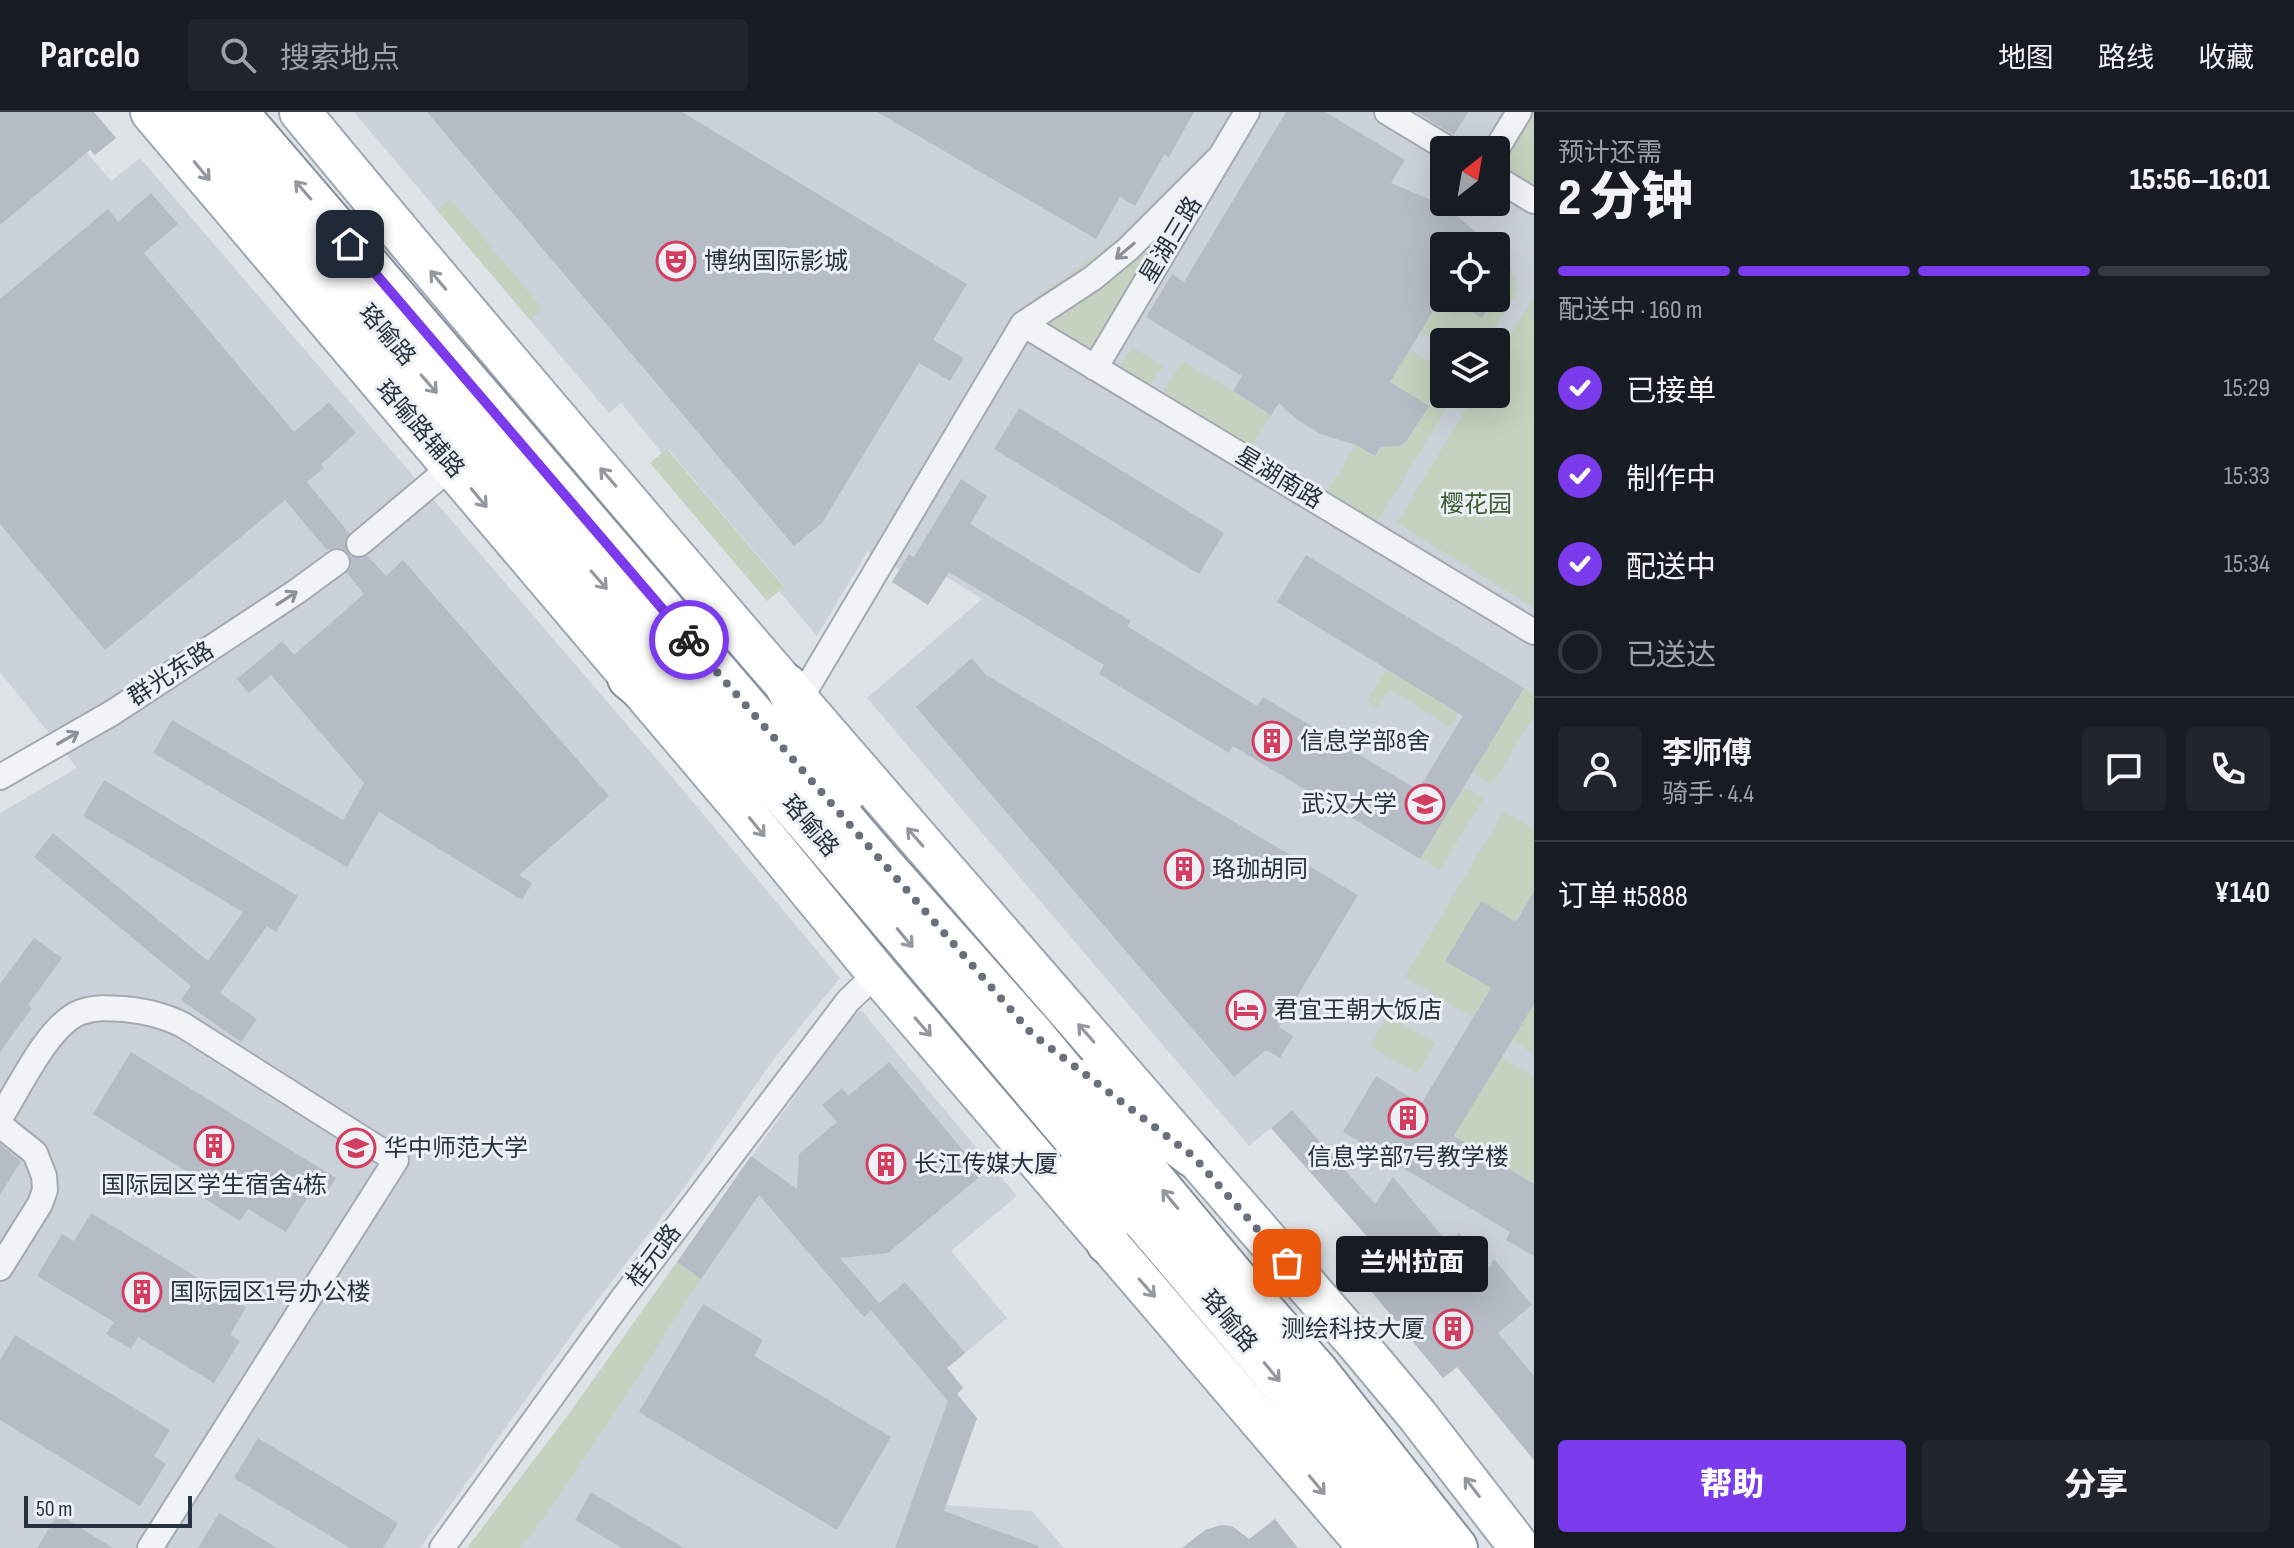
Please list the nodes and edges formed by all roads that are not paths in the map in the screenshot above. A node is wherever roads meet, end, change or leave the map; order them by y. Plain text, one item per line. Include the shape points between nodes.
1 (151, 112) edge
2 (196, 112) edge
3 (236, 112) edge
4 (300, 112) edge
5 (1247, 112) edge
6 (1387, 112) edge
7 (1519, 112) edge
8 (1504, 136) edge
9 (1430, 138) edge
10 (1220, 157) junction
11 (1510, 186) edge
12 (1534, 201) edge
13 (1023, 324) junction
14 (1095, 368) junction
15 (452, 466) junction
16 (359, 544) dead end
17 (337, 562) dead end
18 (1534, 632) edge
19 (629, 678) junction
20 (792, 693) junction
21 (0, 777) edge
22 (819, 836) junction
23 (883, 866) junction
24 (877, 973) junction
25 (1032, 1034) junction
26 (0, 1118) edge
27 (0, 1125) edge
28 (1077, 1143) junction
29 (1193, 1156) junction
30 (1108, 1243) junction
31 (0, 1268) edge
32 (150, 1548) edge
33 (442, 1548) edge
34 (1369, 1548) edge
35 (1415, 1548) edge
36 (1456, 1548) edge
37 (1520, 1548) edge

1 -> 15 main road, 珞喻路辅路
2 -> 22 highway, 珞喻路
23 -> 3 highway, 珞喻路
20 -> 4 main road
5 - 10 street, 星湖三路
6 - 9 street
7 - 8 street
10 -> 13 street via 1128,249
10 - 14 street, 星湖三路
11 - 12 street
13 - 14 street, 星湖南路
13 - 20 street
14 - 18 street, 星湖南路
15 - 16 street
15 -> 19 main road, 珞喻路辅路
21 -> 17 street, 群光东路 via 112,713
19 - 22 highway
19 -> 24 main road, 珞喻路辅路
20 - 23 highway
29 -> 20 main road
22 -> 28 highway, 珞喻路
23 - 25 highway, 珞喻路
24 -> 30 main road, 珞喻路辅路
24 - 33 street, 桂元路 via 848,1001 682,1218
25 - 29 highway
36 -> 25 highway, 珞喻路 via 1318,1373
26 - 32 street via 47,1042 71,1017 103,1008 135,1010 183,1025 396,1160
27 - 31 street via 35,1153 45,1190
28 - 30 highway
28 -> 35 highway, 珞喻路
37 -> 29 main road via 1408,1404
30 -> 34 main road, 珞喻路辅路

